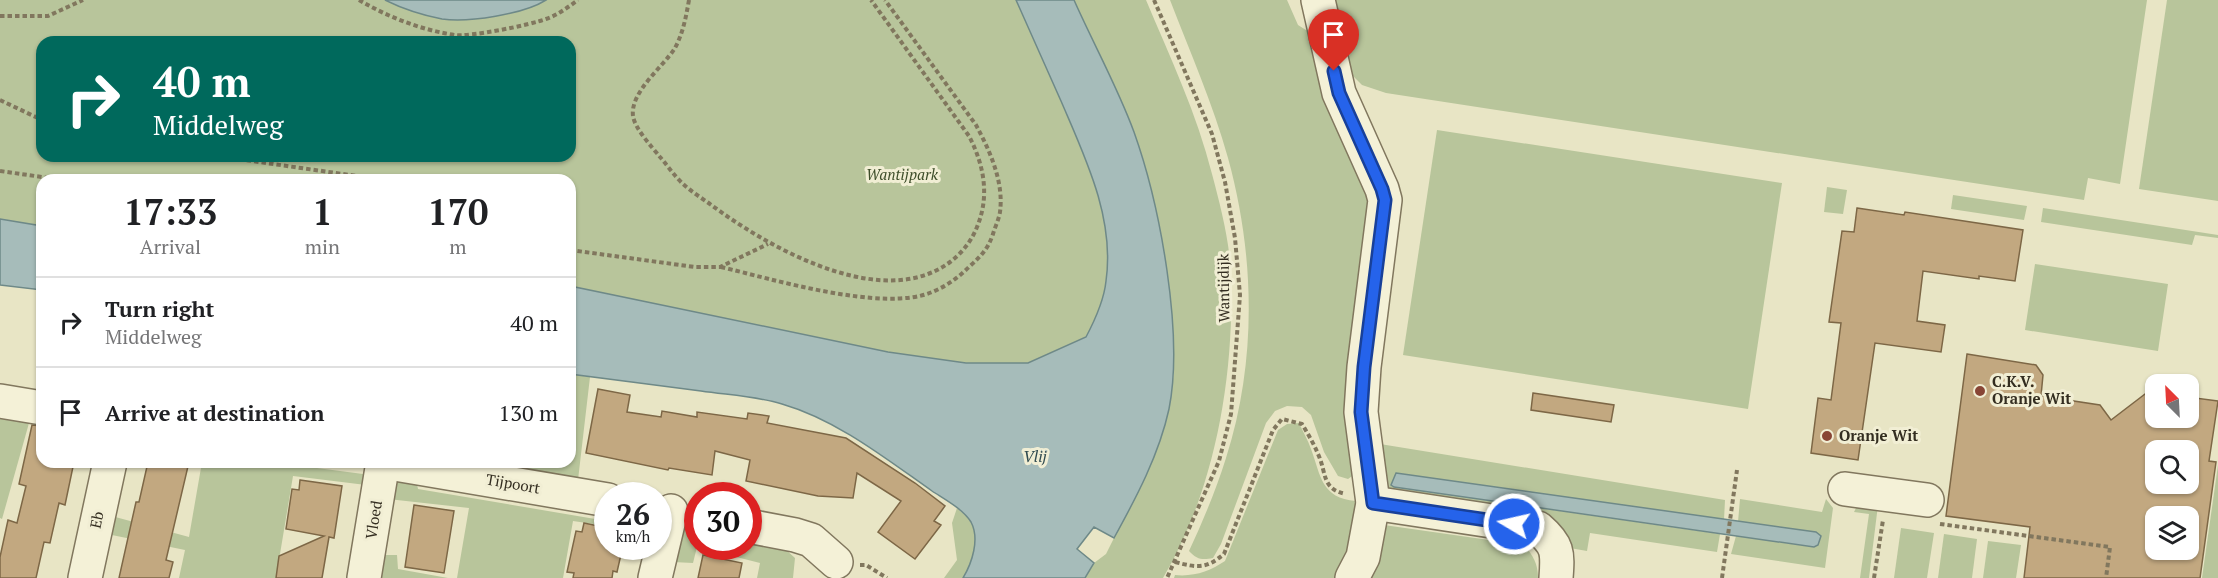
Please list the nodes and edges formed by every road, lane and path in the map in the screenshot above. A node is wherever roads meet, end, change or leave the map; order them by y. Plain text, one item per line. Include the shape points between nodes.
1 (83, 0) edge
2 (359, 0) edge
3 (578, 0) edge
4 (689, 0) edge
5 (871, 0) edge
6 (885, 0) edge
7 (1154, 0) edge
8 (1318, 0) edge
9 (0, 16) edge
10 (0, 100) edge
11 (36, 117) edge
12 (259, 162) edge
13 (0, 171) edge
14 (343, 174) edge
15 (36, 176) edge
16 (768, 244) junction
17 (576, 251) edge
18 (721, 267) junction
19 (0, 401) edge
20 (36, 407) edge
21 (109, 468) edge
22 (382, 468) edge
23 (419, 468) edge
24 (1737, 471) dead end
25 (1845, 489) dead end
26 (1887, 495) junction
27 (594, 498) edge
28 (1927, 500) joint
29 (1373, 503) junction
30 (676, 512) edge
31 (762, 529) edge
32 (1176, 561) junction
33 (836, 562) dead end
34 (85, 578) edge
35 (364, 578) edge
36 (655, 578) edge
37 (1167, 578) edge
38 (1352, 578) edge
39 (1556, 578) edge
40 (1722, 578) edge
41 (1874, 578) edge
42 (2106, 578) edge

1 - 9 path via 48,16
2 - 3 path via 411,24 457,35 546,19
4 - 16 path via 684,27 674,48 634,103 633,117 645,139 681,183
5 - 16 path via 976,149 985,192 983,213 972,241 949,264 924,277 876,281 839,273
6 - 18 path via 976,125 987,146 996,170 1000,212 988,249 957,278 931,293 902,298 817,290
7 - 32 path, Wantijdijk via 1212,134 1235,238 1240,295 1231,414 1219,461
8 - 29 street via 1339,93 1385,200 1361,412
10 - 11 path
12 - 14 path
13 - 15 path
16 - 18 path
17 - 18 path
19 - 20 street
21 - 34 street, Eb
22 - 35 street, Vloed
23 - 27 street, Tijpoort
24 - 40 path
25 - 26 street
26 - 28 street
26 - 41 path
28 - 42 path via 1925,522 2110,547
29 - 32 path via 1335,492 1327,484 1319,456 1302,424 1282,419 1273,430 1224,554 1210,566
29 - 38 street via 1363,557
29 - 39 street via 1538,528 1552,540 1558,555
30 - 36 street
31 - 33 street via 811,540
32 - 37 path, Wantijdijk

